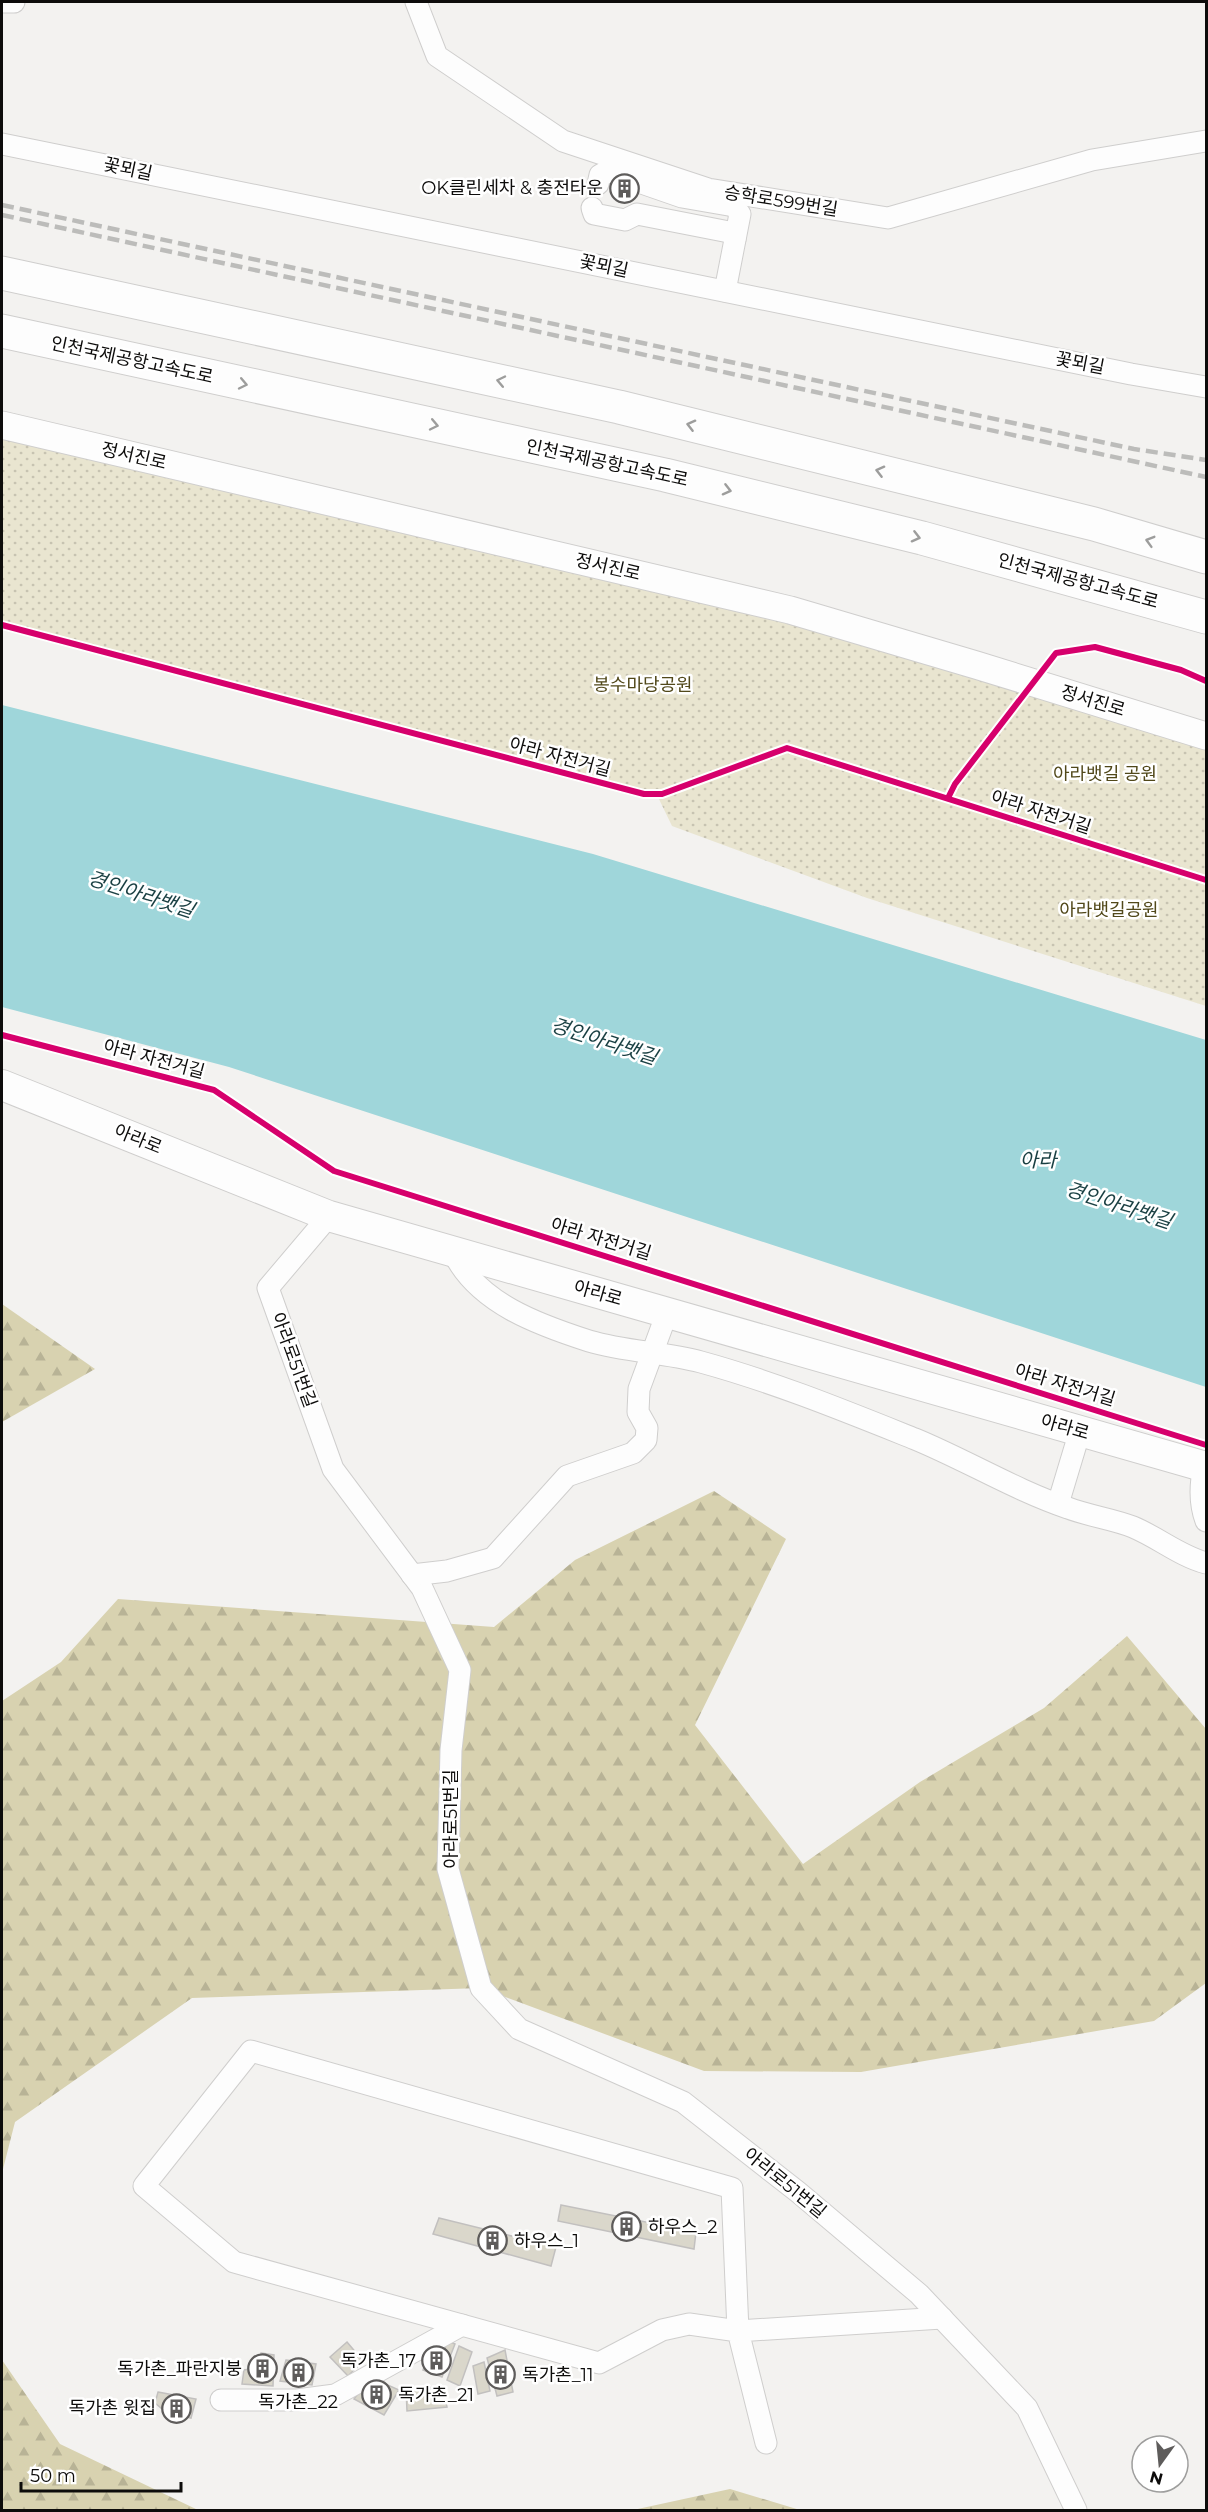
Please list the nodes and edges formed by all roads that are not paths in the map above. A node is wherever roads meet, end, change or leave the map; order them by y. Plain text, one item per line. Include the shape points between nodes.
1 (2, 2) edge
2 (14, 2) edge
3 (416, 2) edge
4 (1206, 141) edge
5 (2, 144) edge
6 (598, 184) dead end
7 (592, 208) dead end
8 (735, 239) junction
9 (2, 273) edge
10 (725, 291) junction
11 (2, 332) edge
12 (1206, 387) edge
13 (2, 425) edge
14 (1206, 557) edge
15 (1206, 616) edge
16 (1206, 736) edge
17 (2, 1085) edge
18 (329, 1216) junction
19 (453, 1252) junction
20 (666, 1313) junction
21 (652, 1354) junction
22 (1080, 1431) junction
23 (1205, 1467) edge
24 (1058, 1504) junction
25 (1206, 1521) edge
26 (1206, 1563) edge
27 (412, 1575) junction
28 (942, 2318) junction
29 (462, 2325) junction
30 (738, 2331) junction
31 (221, 2400) dead end
32 (766, 2443) dead end
33 (1076, 2511) edge

1 - 2 street
3 - 4 street, 승학로599번길 via 436,56 563,141 708,189 888,219 1092,160
5 - 10 street, 꽃뫼길
6 - 8 street via 600,175 607,171 682,197 734,206 740,214
7 - 8 street via 594,214 625,220 637,214 729,232
8 - 10 street
14 -> 9 highway via 1094,524 619,407
10 - 12 street, 꽃뫼길
11 -> 15 highway, 인천국제공항고속도로 via 665,475 922,538
13 - 16 street, 정서진로 via 790,610
17 - 18 main road, 아라로
18 - 19 main road, 아라로
18 - 27 street, 아라로51번길 via 268,1288 333,1469
19 - 20 main road, 아라로
19 - 21 street via 461,1269 513,1311 555,1330 614,1348
20 - 21 street
20 - 22 main road, 아라로
21 - 24 street via 699,1362 783,1389 917,1440
21 - 27 street via 639,1389 638,1412 647,1428 646,1440 633,1453 567,1476 493,1558
22 - 23 main road, 아라로
22 - 24 street
23 - 25 street via 1201,1509
24 - 26 street via 1133,1527
27 - 28 street, 아라로51번길 via 422,1588 460,1670 451,1750 448,1869 481,1988 519,2029 683,2102 798,2192
28 - 30 street
28 - 33 street, 아라로51번길 via 1028,2408
29 - 30 street via 599,2363 662,2330 689,2324
29 - 30 street via 234,2262 144,2186 251,2051 732,2188
29 - 31 street via 335,2395 297,2400
30 - 32 street

